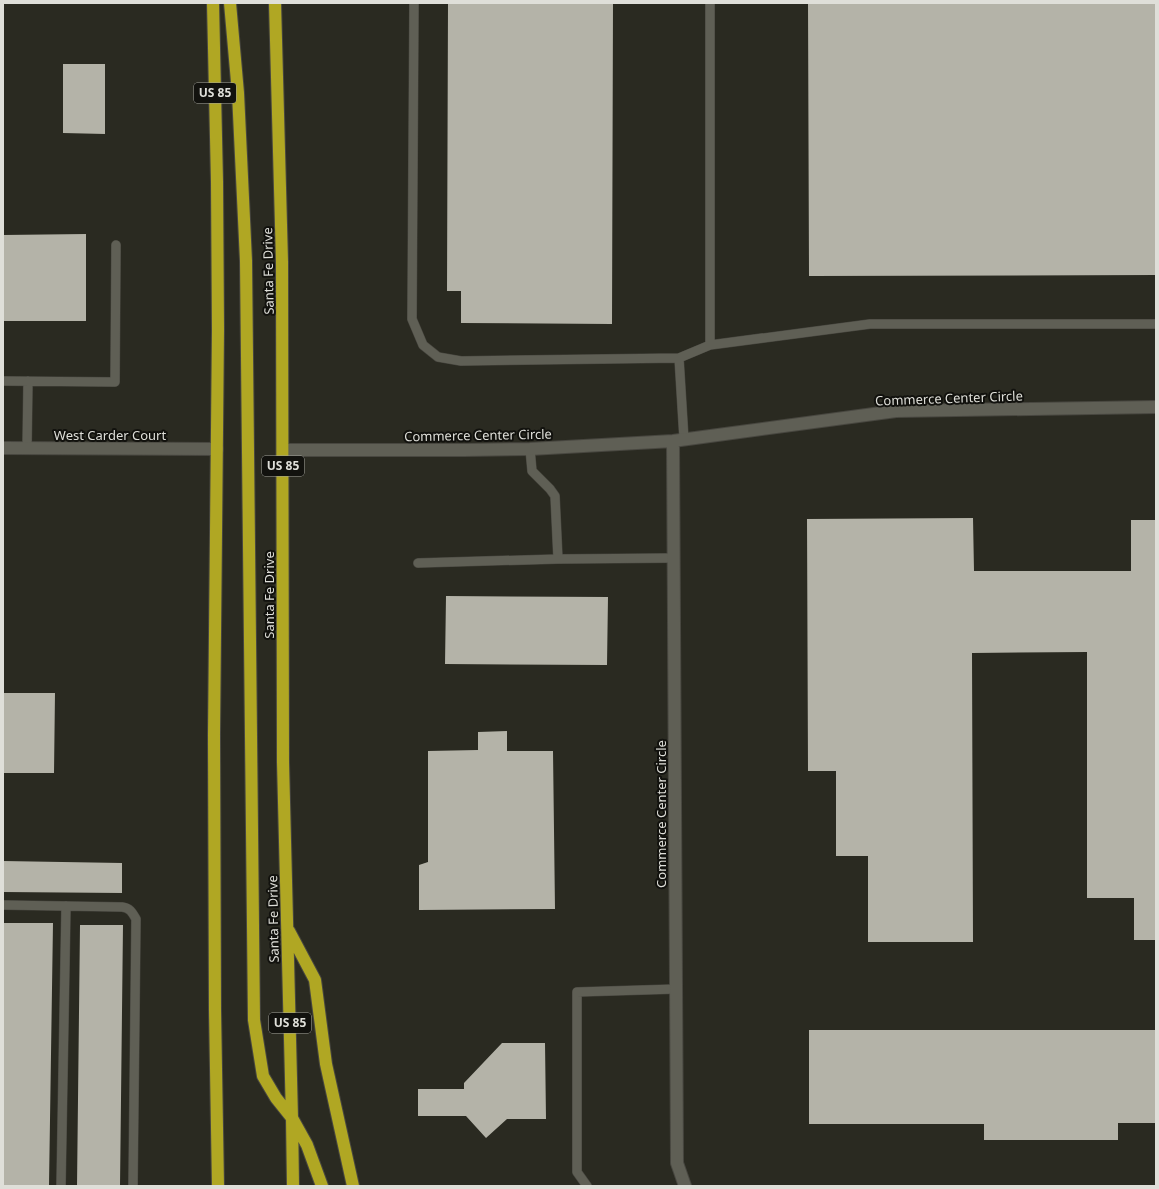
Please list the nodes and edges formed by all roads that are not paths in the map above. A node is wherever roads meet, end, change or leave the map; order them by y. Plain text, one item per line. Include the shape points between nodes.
1 (213, 3) edge
2 (230, 3) edge
3 (275, 3) edge
4 (414, 3) edge
5 (710, 3) edge
6 (116, 245) dead end
7 (1156, 324) edge
8 (710, 345) junction
9 (679, 358) junction
10 (3, 380) edge
11 (28, 381) junction
12 (1156, 407) edge
13 (679, 440) junction
14 (3, 448) edge
15 (27, 449) junction
16 (217, 449) junction
17 (530, 449) junction
18 (283, 450) junction
19 (674, 558) junction
20 (558, 559) junction
21 (418, 563) dead end
22 (3, 905) edge
23 (66, 906) junction
24 (288, 929) junction
25 (676, 989) junction
26 (292, 1118) junction
27 (61, 1186) edge
28 (133, 1186) edge
29 (218, 1186) edge
30 (293, 1186) edge
31 (322, 1186) edge
32 (353, 1186) edge
33 (587, 1186) edge
34 (686, 1186) edge

1 - 16 highway, US 85 via 218,182
2 - 26 highway via 238,93 246,261 254,1020 263,1076
3 - 18 highway, Santa Fe Drive / US 85 via 282,262
4 - 9 lane via 412,319 423,345 438,357 461,361
5 - 8 lane
6 - 11 lane via 115,382
7 - 8 lane via 870,324
8 - 9 lane
9 - 13 lane
10 - 11 lane
11 - 15 lane
12 - 13 street, Commerce Center Circle via 896,411
13 - 17 street, Commerce Center Circle
13 - 19 street, Commerce Center Circle
14 - 15 street, West Carder Court
15 - 16 street, West Carder Court
16 - 29 highway, US 85 via 214,735
17 - 18 street, Commerce Center Circle
17 - 20 lane via 532,471 555,496
18 - 24 highway, Santa Fe Drive / US 85 via 283,762
19 - 20 lane
19 - 25 street, Commerce Center Circle
20 - 21 lane
22 - 23 lane
23 - 27 lane
23 - 28 lane via 128,908 136,919
24 - 26 highway, Santa Fe Drive / US 85
24 - 32 highway via 315,980 326,1064
25 - 33 lane via 577,992 576,1172
25 - 34 street, Commerce Center Circle via 677,1163
26 - 30 highway, Santa Fe Drive / US 85
26 - 31 highway via 307,1145

